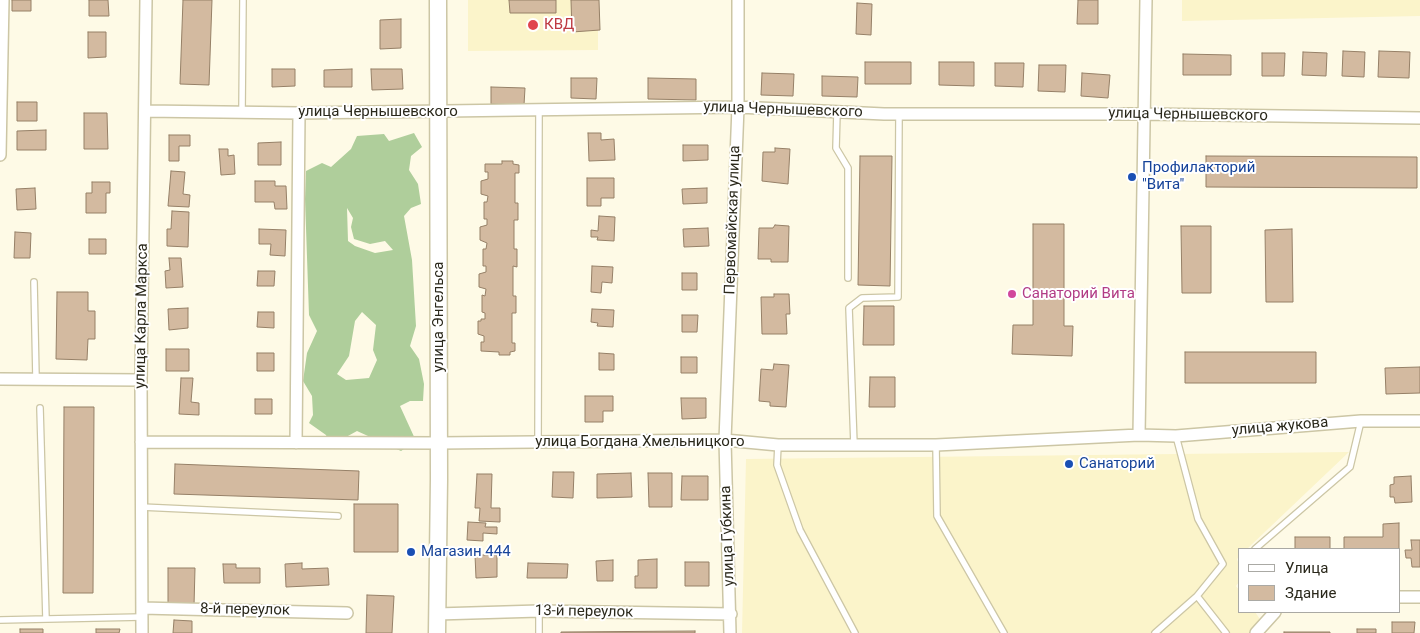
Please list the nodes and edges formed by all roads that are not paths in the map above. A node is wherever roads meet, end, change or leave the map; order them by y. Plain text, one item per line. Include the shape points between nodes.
1 (4, 0) edge
2 (146, 0) edge
3 (242, 0) edge
4 (438, 0) edge
5 (738, 0) edge
6 (1146, 0) edge
7 (738, 107) junction
8 (539, 110) junction
9 (146, 111) junction
10 (242, 111) junction
11 (439, 112) junction
12 (837, 112) junction
13 (299, 113) junction
14 (899, 114) junction
15 (1145, 114) junction
16 (1420, 118) edge
17 (0, 156) edge
18 (848, 278) dead end
19 (34, 282) dead end
20 (36, 378) junction
21 (0, 380) edge
22 (141, 380) junction
23 (40, 408) dead end
24 (1360, 421) junction
25 (1420, 421) edge
26 (1139, 435) junction
27 (1176, 436) junction
28 (725, 440) junction
29 (538, 441) junction
30 (141, 442) junction
31 (296, 442) junction
32 (439, 443) junction
33 (778, 445) junction
34 (854, 445) junction
35 (936, 445) junction
36 (141, 507) junction
37 (338, 516) dead end
38 (1257, 548) edge
39 (1197, 596) junction
40 (1400, 597) edge
41 (1420, 597) edge
42 (539, 611) junction
43 (348, 612) dead end
44 (142, 613) junction
45 (1273, 613) edge
46 (437, 614) junction
47 (731, 614) junction
48 (46, 619) junction
49 (0, 620) edge
50 (142, 633) edge
51 (437, 633) edge
52 (539, 633) edge
53 (730, 633) edge
54 (855, 633) edge
55 (1004, 633) edge
56 (1155, 633) edge
57 (1226, 633) edge
58 (1256, 633) edge

1 - 17 street
2 - 9 street, улица Карла Маркса
3 - 10 lane
4 - 11 street, улица Энгельса
5 - 7 street, Первомайская улица
6 - 15 street
7 - 8 street, улица Чернышевского
7 - 12 street, улица Чернышевского
7 - 28 street, Первомайская улица
8 - 11 street, улица Чернышевского
8 - 29 lane
9 - 10 street, улица Чернышевского
9 - 22 street, улица Карла Маркса
10 - 13 street, улица Чернышевского
11 - 13 street, улица Чернышевского
11 - 32 street, улица Энгельса
12 - 14 street, улица Чернышевского
12 - 18 lane via 836,148 848,168
13 - 31 street
14 - 15 street, улица Чернышевского
14 - 34 lane via 898,297 862,298 849,308
15 - 16 street, улица Чернышевского
15 - 26 street
19 - 20 lane
20 - 21 street
20 - 22 street
22 - 30 street, улица Карла Маркса
23 - 48 lane
24 - 25 street, улица жукова
24 - 27 street, улица жукова
24 - 38 lane via 1350,467
26 - 27 street, улица жукова
26 - 35 street, улица Богдана Хмельницкого
27 - 39 lane via 1198,519 1223,564
28 - 29 street, улица Богдана Хмельницкого
28 - 33 street, улица Богдана Хмельницкого
28 - 47 street, улица Губкина
29 - 32 street, улица Богдана Хмельницкого
30 - 31 street, улица Богдана Хмельницкого
30 - 36 street, улица Карла Маркса
31 - 32 street, улица Богдана Хмельницкого
32 - 46 street, улица Энгельса
33 - 34 street, улица Богдана Хмельницкого
33 - 54 lane via 777,465 800,530
34 - 35 street, улица Богдана Хмельницкого
35 - 55 lane via 937,516
36 - 37 lane
36 - 44 street, улица Карла Маркса
39 - 56 lane
39 - 57 lane
40 - 41 street
42 - 46 street, 13-й переулок
42 - 47 street, 13-й переулок
42 - 52 lane
43 - 44 street, 8-й переулок
44 - 48 lane, 8-й переулок
44 - 50 street, улица Карла Маркса
45 - 58 street
46 - 51 street, улица Энгельса
47 - 53 street, улица Губкина
48 - 49 lane, 8-й переулок

